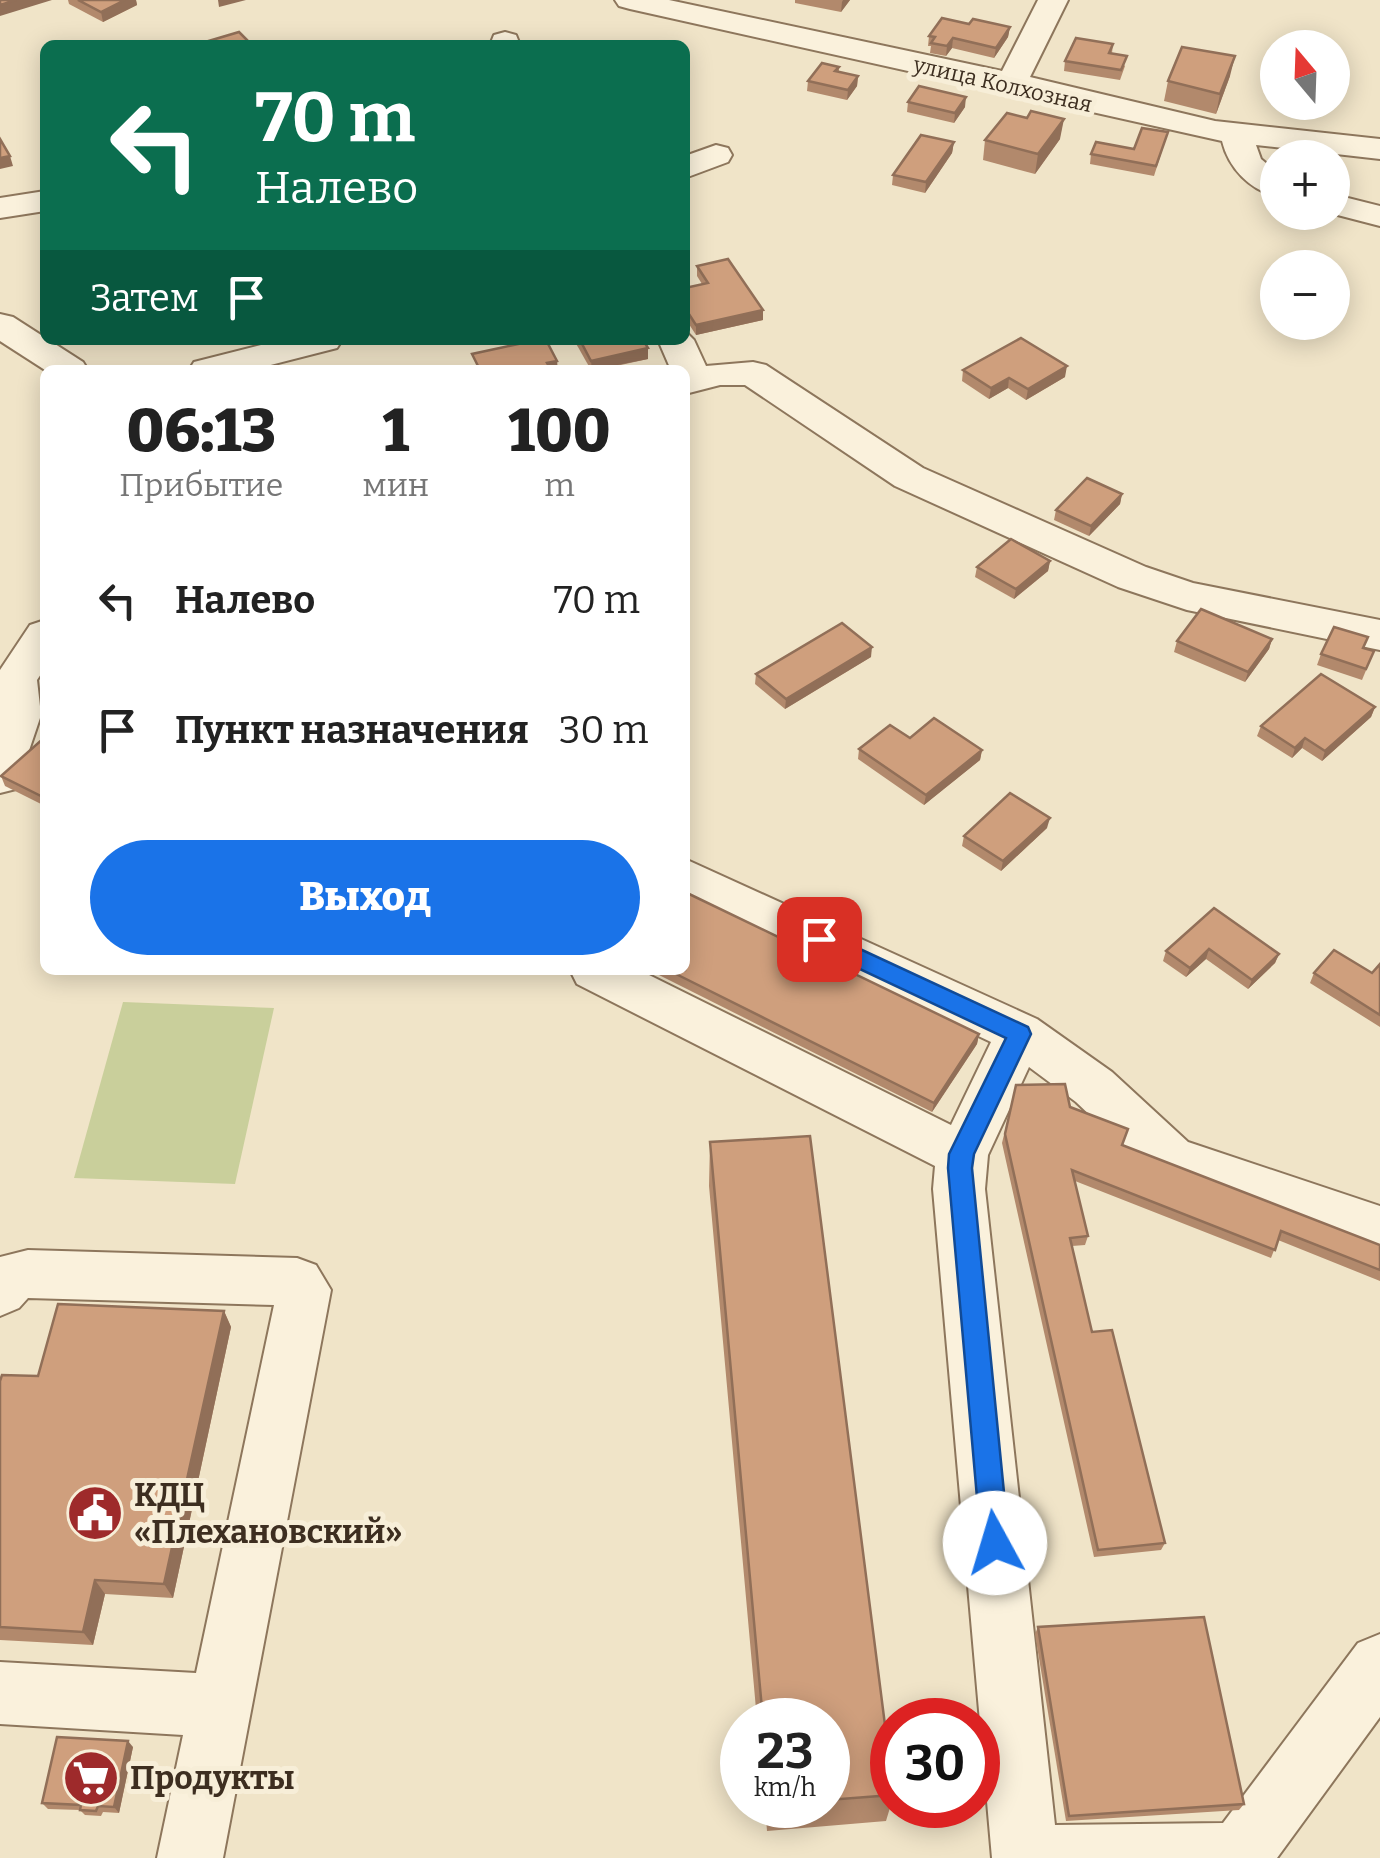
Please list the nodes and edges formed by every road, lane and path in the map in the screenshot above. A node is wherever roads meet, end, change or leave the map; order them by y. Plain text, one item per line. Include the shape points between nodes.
1 (630, 0) edge
2 (1053, 0) edge
3 (1012, 82) junction
4 (1238, 133) junction
5 (1380, 149) edge
6 (716, 154) dead end
7 (690, 166) edge
8 (1260, 174) edge
9 (40, 203) edge
10 (0, 208) edge
11 (1350, 208) edge
12 (1380, 216) edge
13 (0, 324) edge
14 (304, 345) edge
15 (62, 365) edge
16 (226, 365) edge
17 (690, 382) edge
18 (1380, 635) edge
19 (40, 652) edge
20 (30, 687) edge
21 (0, 777) edge
22 (690, 878) edge
23 (604, 975) edge
24 (1020, 1034) junction
25 (962, 1154) junction
26 (1380, 1230) edge
27 (0, 1290) edge
28 (1380, 1665) edge
29 (0, 1692) edge
30 (222, 1706) junction
31 (1240, 1857) edge
32 (190, 1858) edge
33 (1025, 1858) edge

1 - 3 street, улица Колхозная
2 - 3 street
3 - 4 street, улица Колхозная
4 - 5 street, улица Колхозная
4 - 8 street via 1246,163
6 - 7 street
9 - 10 street
11 - 12 street
13 - 15 street
14 - 16 street
17 - 18 street via 737,372 764,378 909,477 1167,591
19 - 20 street
20 - 21 street
22 - 24 street
23 - 25 street
24 - 25 street
24 - 26 street via 1094,1087 1170,1158
25 - 33 street via 959,1189
27 - 30 street via 14,1276 28,1274 287,1281 303,1287
28 - 31 street
29 - 30 street
30 - 32 street
31 - 33 street

